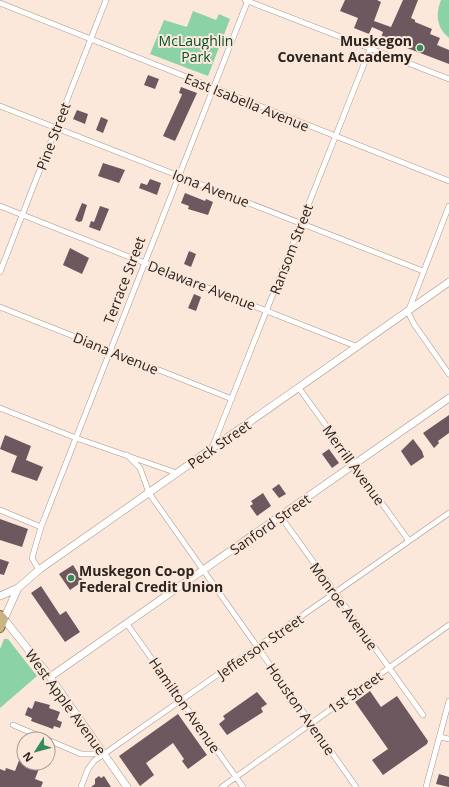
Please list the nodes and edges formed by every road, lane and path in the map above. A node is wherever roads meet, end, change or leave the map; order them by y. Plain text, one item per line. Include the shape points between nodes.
1 (106, 0) edge
2 (247, 0) edge
3 (0, 3) edge
4 (91, 40) junction
5 (370, 48) junction
6 (449, 79) edge
7 (213, 88) junction
8 (0, 106) edge
9 (56, 128) junction
10 (335, 136) junction
11 (179, 176) junction
12 (449, 181) edge
13 (0, 206) edge
14 (449, 206) edge
15 (22, 215) junction
16 (301, 224) junction
17 (144, 263) junction
18 (423, 271) junction
19 (0, 272) edge
20 (449, 282) edge
21 (0, 307) edge
22 (267, 311) junction
23 (408, 312) junction
24 (359, 347) junction
25 (110, 350) junction
26 (449, 374) edge
27 (299, 388) junction
28 (449, 398) edge
29 (232, 399) junction
30 (0, 408) edge
31 (76, 438) junction
32 (212, 449) junction
33 (127, 455) junction
34 (354, 465) junction
35 (177, 473) junction
36 (149, 493) junction
37 (0, 510) edge
38 (449, 513) edge
39 (281, 517) junction
40 (41, 527) junction
41 (409, 541) junction
42 (39, 570) junction
43 (204, 570) junction
44 (18, 588) junction
45 (335, 593) junction
46 (0, 596) edge
47 (2, 617) edge
48 (127, 624) junction
49 (449, 625) edge
50 (0, 628) edge
51 (258, 647) junction
52 (389, 668) junction
53 (50, 677) junction
54 (181, 701) junction
55 (449, 701) edge
56 (423, 715) dead end
57 (312, 723) junction
58 (13, 725) dead end
59 (28, 731) edge
60 (440, 737) junction
61 (449, 739) edge
62 (56, 743) edge
63 (104, 754) junction
64 (236, 777) junction
65 (81, 787) edge
66 (126, 787) edge
67 (222, 787) edge
68 (243, 787) edge
69 (356, 787) edge
70 (426, 787) edge

1 - 4 street, Pine Street
2 - 5 street
2 - 7 street, Terrace Street
3 - 4 street, East Isabella Avenue
4 - 7 street, East Isabella Avenue
4 - 9 street, Pine Street
5 - 6 street
5 - 10 street, Ransom Street
7 - 10 street, East Isabella Avenue
7 - 11 street, Terrace Street
8 - 9 street, Iona Avenue
9 - 11 street, Iona Avenue
9 - 15 street, Pine Street
10 - 12 street, East Isabella Avenue
10 - 16 street, Ransom Street
11 - 16 street, Iona Avenue
11 - 17 street, Terrace Street
13 - 15 street, Delaware Avenue
14 - 18 street
15 - 17 street, Delaware Avenue
15 - 19 street, Pine Street
16 - 18 street, Iona Avenue
16 - 22 street, Ransom Street
17 - 22 street, Delaware Avenue
17 - 25 street, Terrace Street
18 - 23 street
20 - 23 street, Peck Street
21 - 25 street, Diana Avenue
22 - 24 street, Delaware Avenue
22 - 29 street, Ransom Street
23 - 24 street, Peck Street
23 - 26 street
24 - 27 street, Peck Street
25 - 29 street, Diana Avenue
25 - 31 street, Terrace Street
27 - 32 street, Peck Street
27 - 34 street, Merrill Avenue
28 - 34 street, Sanford Street
29 - 32 street, Ransom Street
30 - 31 street
31 - 33 street
31 - 40 street, Terrace Street
32 - 35 street, Peck Street
33 - 35 street
33 - 36 street, Houston Avenue via 140,468
34 - 39 street, Sanford Street
34 - 41 street, Merrill Avenue
35 - 36 street, Peck Street
36 - 42 street, Peck Street
36 - 43 street, Houston Avenue
37 - 40 street
38 - 41 street, Jefferson Street
39 - 43 street, Sanford Street
39 - 45 street, Monroe Avenue
40 - 42 street, Terrace Street via 32,558
41 - 45 street, Jefferson Street
42 - 44 street, Peck Street
43 - 48 street, Sanford Street
43 - 51 street, Houston Avenue
44 - 46 street
44 - 47 street, Peck Street
45 - 51 street, Jefferson Street
45 - 52 street, Monroe Avenue
47 - 50 main road
47 - 53 street, West Apple Avenue
48 - 53 street, Sanford Street
48 - 54 street, Hamilton Avenue
49 - 52 street, 1st Street
51 - 54 street, Jefferson Street
51 - 57 street, Houston Avenue
52 - 56 street, Monroe Avenue
52 - 57 street, 1st Street
53 - 63 street, West Apple Avenue
54 - 63 street, Jefferson Street
54 - 64 street, Hamilton Avenue
55 - 60 street
57 - 64 street, 1st Street
57 - 69 street, Houston Avenue
58 - 59 street
60 - 61 street
60 - 70 street
62 - 63 street via 81,754
63 - 65 street, Jefferson Street via 88,769
63 - 66 street, West Apple Avenue
64 - 67 street, 1st Street
64 - 68 street, Hamilton Avenue

